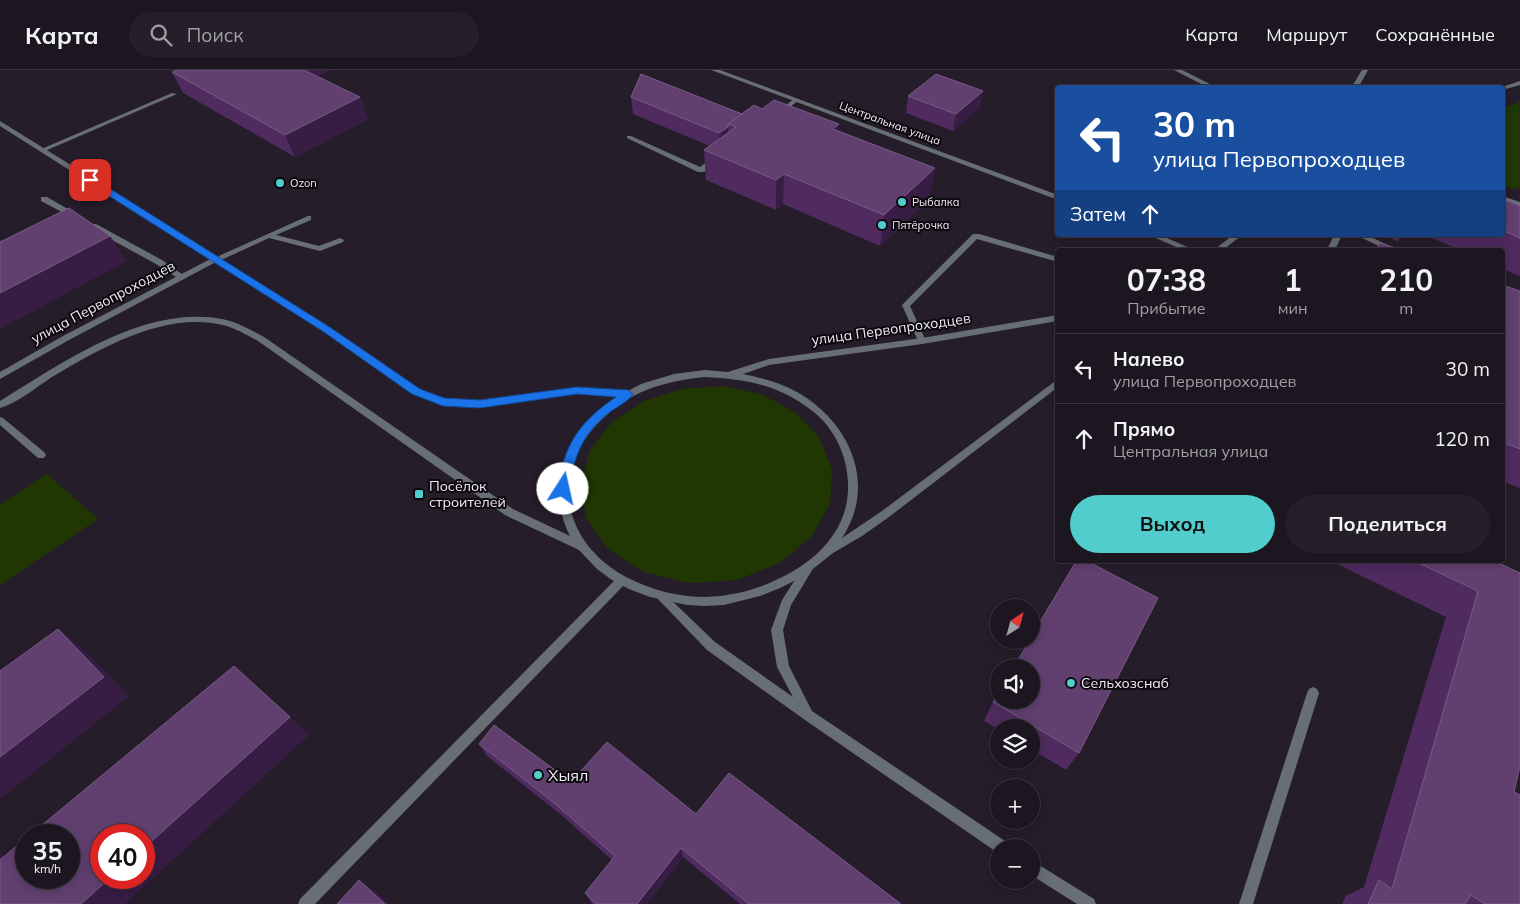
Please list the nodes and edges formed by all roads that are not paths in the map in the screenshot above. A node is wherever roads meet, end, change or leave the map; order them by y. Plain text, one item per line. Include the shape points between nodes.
1 (714, 70) edge
2 (1177, 70) edge
3 (1365, 70) edge
4 (1520, 83) edge
5 (1208, 85) edge
6 (1356, 85) edge
7 (1505, 87) edge
8 (174, 94) edge
9 (796, 100) junction
10 (772, 118) edge
11 (0, 123) edge
12 (629, 137) dead end
13 (43, 150) junction
14 (725, 153) edge
15 (1055, 197) edge
16 (44, 199) dead end
17 (1505, 199) edge
18 (1520, 205) edge
19 (77, 217) junction
20 (308, 218) dead end
21 (68, 222) edge
22 (268, 236) junction
23 (1158, 237) edge
24 (1235, 237) edge
25 (1365, 237) edge
26 (340, 240) dead end
27 (1185, 248) edge
28 (1221, 248) edge
29 (1389, 248) edge
30 (216, 259) junction
31 (1055, 259) edge
32 (182, 277) junction
33 (1055, 319) edge
34 (922, 341) junction
35 (730, 374) junction
36 (0, 376) edge
37 (1055, 384) edge
38 (628, 394) junction
39 (0, 404) edge
40 (0, 420) edge
41 (41, 455) dead end
42 (581, 546) junction
43 (824, 554) junction
44 (809, 567) junction
45 (621, 581) junction
46 (661, 596) junction
47 (1314, 693) dead end
48 (809, 716) junction
49 (990, 839) edge
50 (1040, 873) edge
51 (305, 904) edge
52 (1089, 904) edge
53 (1246, 904) edge

1 - 9 street, Центральная улица
2 - 5 street
3 - 6 street
4 - 7 street
8 - 13 street
9 - 10 street
9 - 15 street, Центральная улица
11 - 13 street
12 - 14 street via 701,170
13 - 30 street
16 - 19 street
17 - 18 street
19 - 21 street
19 - 32 street
20 - 22 street
22 - 26 street via 320,249
22 - 30 street
23 - 27 street
24 - 28 street
25 - 29 street
30 - 32 street, улица Первопроходцев
30 - 38 street, улица Первопроходцев via 416,392 443,402 480,404 577,391
31 - 34 street via 976,236 906,305
32 - 36 street, улица Первопроходцев
33 - 34 street, улица Первопроходцев
34 - 35 street, улица Первопроходцев via 769,362
35 - 38 street, улица Первопроходцев via 695,374 661,381
35 - 43 street, улица Первопроходцев via 768,382 803,398 830,422 848,452 854,486 846,521
37 - 43 street, улица Первопроходцев via 862,531
38 - 42 street, улица Первопроходцев via 602,412 581,435 568,461 563,489 567,518
39 - 42 street, улица Первопроходцев via 102,345 141,329 172,320 196,318 224,322 261,339 509,512
40 - 41 street
42 - 45 street, улица Первопроходцев via 598,565
43 - 44 street, улица Первопроходцев
44 - 46 street, улица Первопроходцев via 777,586 740,598 701,601
44 - 48 street via 786,603 777,630 783,667
45 - 46 street, улица Первопроходцев
45 - 51 street
46 - 48 street via 712,646
47 - 53 street
48 - 49 street
50 - 52 street

